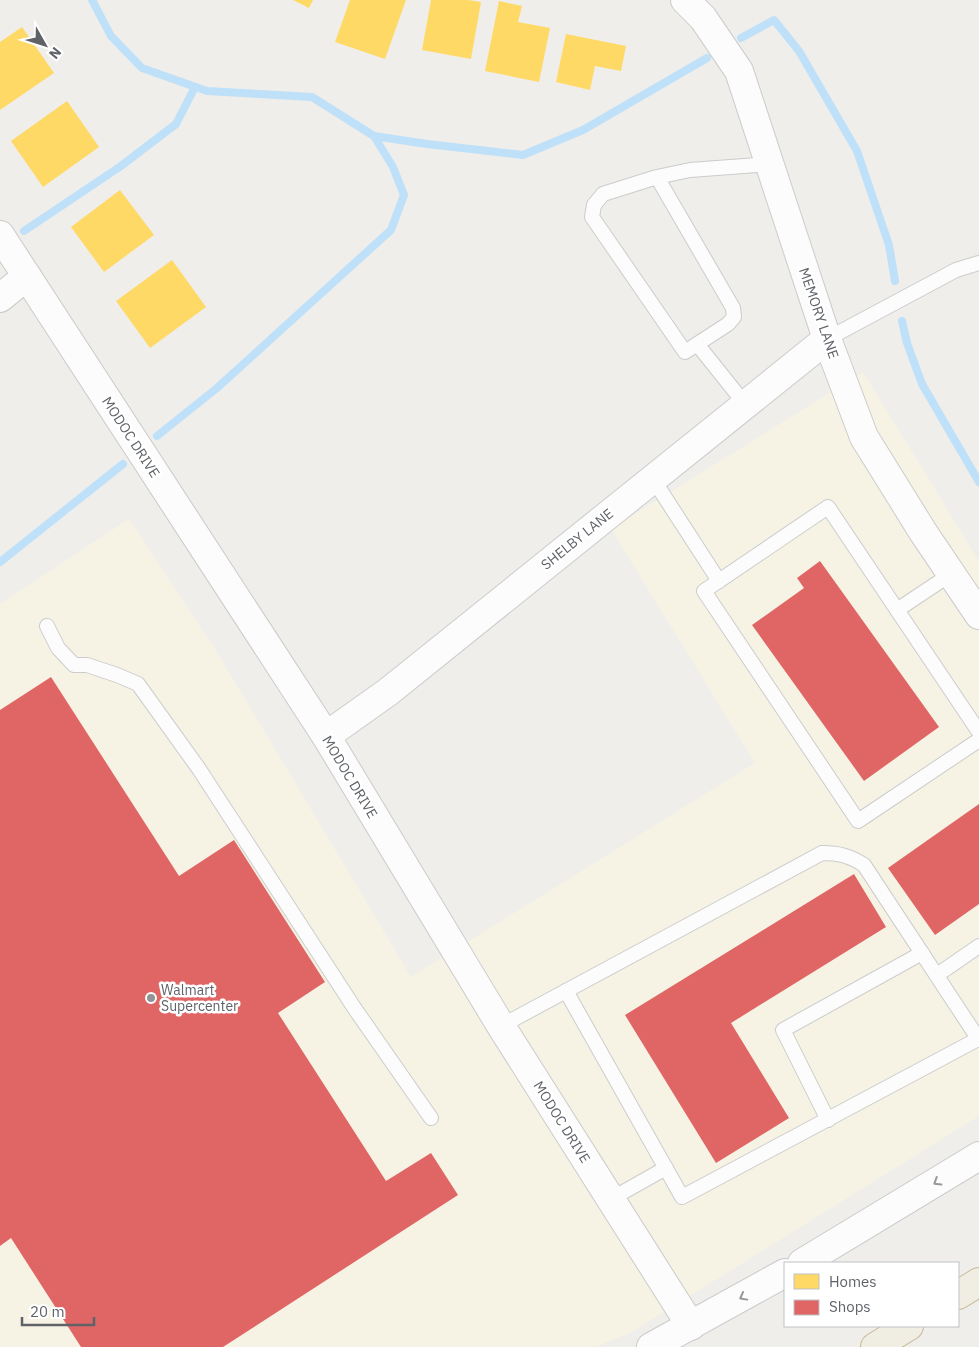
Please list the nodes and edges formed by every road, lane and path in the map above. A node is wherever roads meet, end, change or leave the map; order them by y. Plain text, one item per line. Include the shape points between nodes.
1 (686, 0) edge
2 (770, 164) junction
3 (657, 177) junction
4 (0, 235) edge
5 (979, 263) edge
6 (27, 276) junction
7 (0, 298) edge
8 (827, 339) junction
9 (697, 344) junction
10 (745, 404) junction
11 (653, 478) junction
12 (951, 574) junction
13 (719, 581) junction
14 (897, 610) junction
15 (979, 615) edge
16 (47, 626) dead end
17 (979, 732) edge
18 (326, 736) junction
19 (979, 740) edge
20 (979, 946) edge
21 (922, 953) junction
22 (936, 975) junction
23 (566, 991) junction
24 (501, 1026) junction
25 (979, 1040) edge
26 (431, 1118) dead end
27 (828, 1120) junction
28 (979, 1156) edge
29 (666, 1168) junction
30 (611, 1199) junction
31 (804, 1262) edge
32 (784, 1274) edge
33 (979, 1282) edge
34 (959, 1294) edge
35 (691, 1326) junction
36 (907, 1327) edge
37 (651, 1347) edge
38 (875, 1347) edge

1 - 2 street, MEMORY LANE via 703,18 739,70
2 - 3 lane via 690,170
2 - 8 street, MEMORY LANE
3 - 9 lane via 733,308 734,317 728,324
3 - 9 lane via 603,194 594,205 592,216 686,352
4 - 6 street, MODOC DRIVE
5 - 8 lane via 956,270
6 - 7 street
6 - 18 street, MODOC DRIVE
8 - 10 street, SHELBY LANE
8 - 12 street, MEMORY LANE via 864,437
9 - 10 lane
10 - 11 street, SHELBY LANE
11 - 13 lane
11 - 18 street, SHELBY LANE via 388,692
12 - 14 lane
12 - 15 street, MEMORY LANE
13 - 14 lane via 828,507
13 - 19 lane via 704,591 858,821
14 - 17 lane
16 - 26 lane via 58,648 74,664 117,674 138,684 199,768 355,1008
18 - 24 street, MODOC DRIVE
20 - 22 lane
21 - 22 lane
21 - 23 lane via 864,865 851,856 822,853
21 - 27 lane via 783,1030
22 - 25 lane
23 - 24 lane
23 - 29 lane
24 - 30 street, MODOC DRIVE
25 - 27 lane
27 - 29 lane via 682,1197
28 -> 31 street
29 - 30 lane
30 - 35 street, MODOC DRIVE
32 -> 35 street
33 - 34 highway
35 - 37 street
36 - 38 highway

